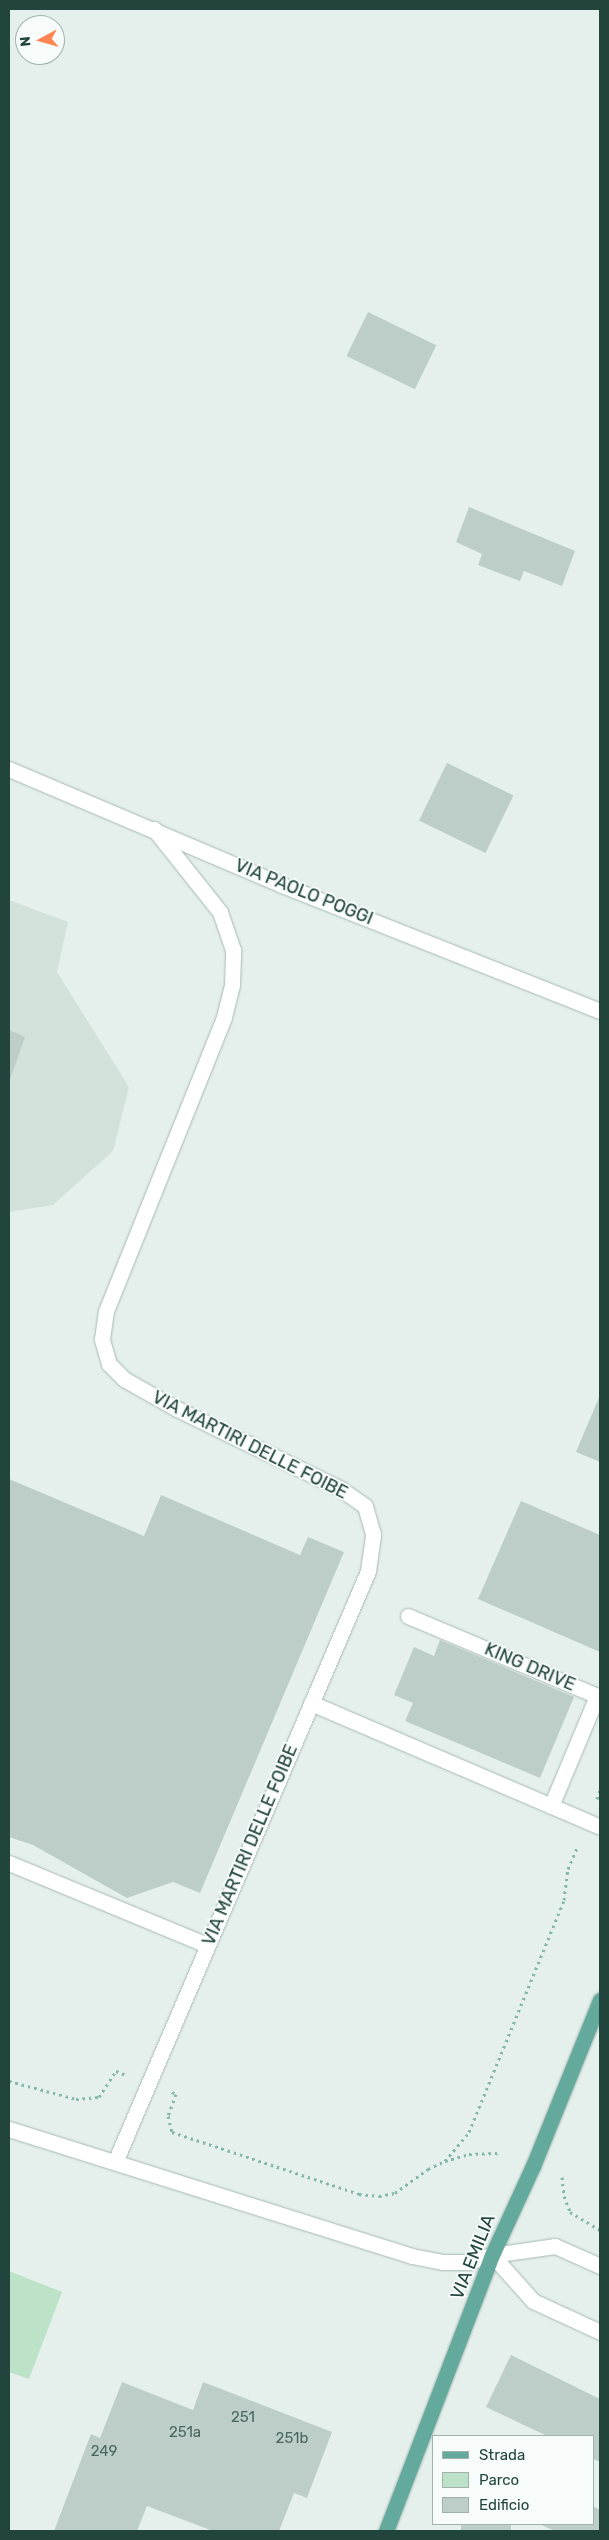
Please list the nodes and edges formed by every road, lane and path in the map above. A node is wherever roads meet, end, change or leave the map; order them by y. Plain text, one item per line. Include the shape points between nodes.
1 (9, 770) edge
2 (154, 829) junction
3 (600, 1011) edge
4 (408, 1616) dead end
5 (311, 1702) junction
6 (600, 1790) edge
7 (551, 1806) junction
8 (594, 1824) edge
9 (9, 1863) edge
10 (208, 1945) junction
11 (600, 2000) edge
12 (9, 2081) edge
13 (149, 2082) junction
14 (9, 2129) edge
15 (498, 2153) dead end
16 (445, 2161) junction
17 (115, 2162) junction
18 (562, 2177) dead end
19 (600, 2230) edge
20 (492, 2255) junction
21 (600, 2266) edge
22 (600, 2332) edge
23 (386, 2531) edge

1 - 2 street, VIA PAOLO POGGI
2 - 3 street, VIA PAOLO POGGI via 282,885
2 - 5 street, VIA MARTIRI DELLE FOIBE via 220,912 233,950 232,985 224,1017 106,1311 102,1339 110,1364 124,1379 339,1488 365,1506 373,1534 368,1571
4 - 7 street, KING DRIVE via 597,1696
5 - 7 street
5 - 10 street, VIA MARTIRI DELLE FOIBE
6 - 8 path
7 - 8 street
8 - 16 path via 568,1869 564,1900 469,2132
9 - 10 street
10 - 13 street, VIA MARTIRI DELLE FOIBE
11 - 20 main road, VIA EMILIA
12 - 13 path via 76,2099 99,2097 116,2071
13 - 16 path via 176,2094 168,2116 172,2132 359,2194 379,2196 395,2193
13 - 17 street, VIA MARTIRI DELLE FOIBE
14 - 17 street
15 - 16 path via 469,2154
17 - 20 street via 412,2256 443,2262 469,2262
18 - 19 path via 570,2212
20 - 21 street via 555,2246
20 - 22 street via 533,2301
20 - 23 main road, VIA EMILIA

